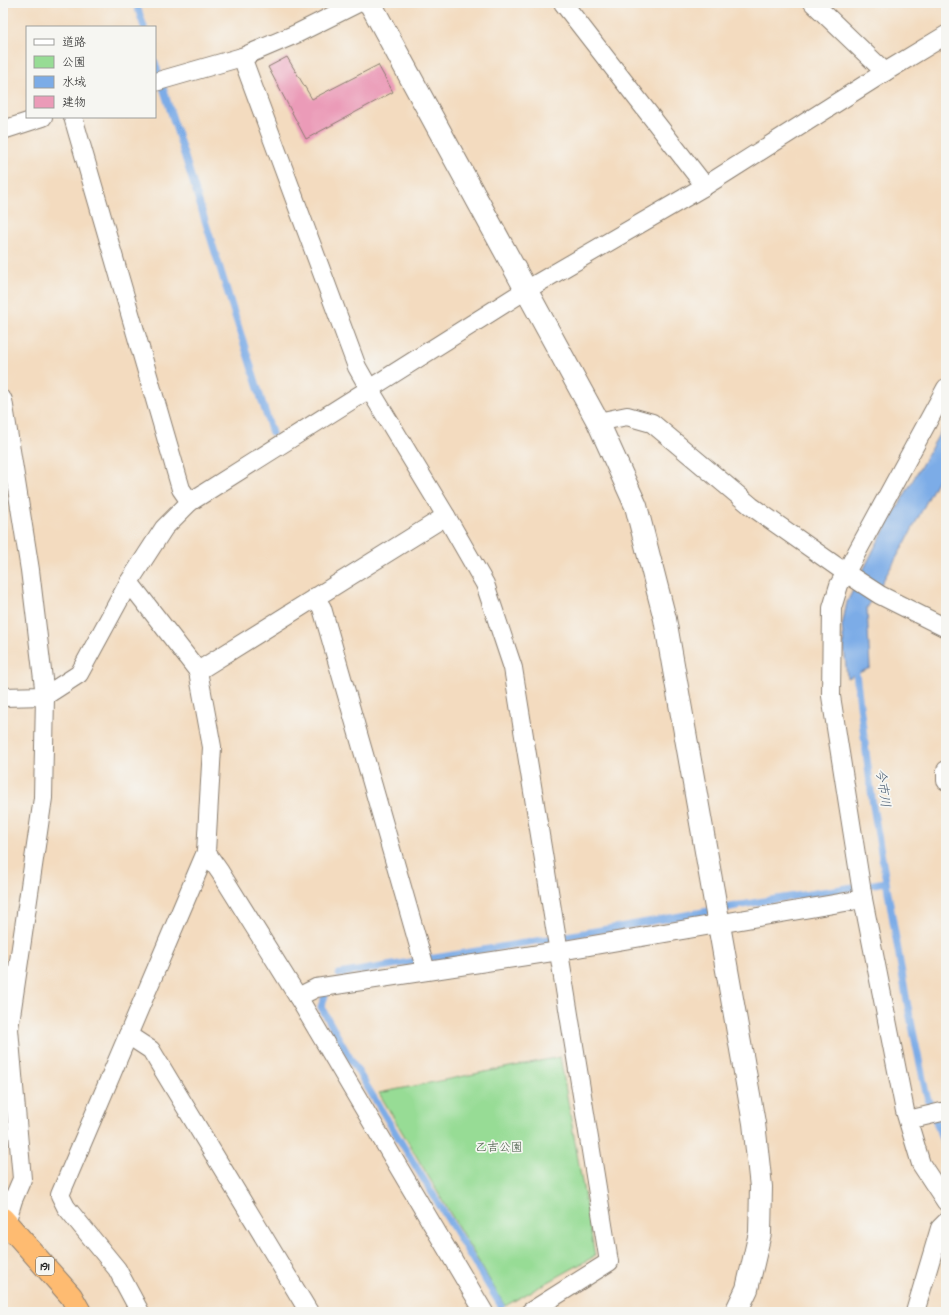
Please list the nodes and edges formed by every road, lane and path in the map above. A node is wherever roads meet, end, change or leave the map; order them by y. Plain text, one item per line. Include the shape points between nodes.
1 (358, 3) edge
2 (370, 3) edge
3 (563, 3) edge
4 (813, 3) edge
5 (946, 35) edge
6 (242, 57) junction
7 (885, 72) junction
8 (156, 82) edge
9 (40, 118) edge
10 (73, 118) edge
11 (3, 130) edge
12 (705, 186) junction
13 (526, 290) junction
14 (946, 388) edge
15 (370, 390) junction
16 (3, 400) edge
17 (598, 422) junction
18 (190, 502) junction
19 (446, 516) junction
20 (852, 576) junction
21 (129, 582) junction
22 (315, 597) junction
23 (946, 628) edge
24 (198, 671) junction
25 (45, 696) junction
26 (10, 697) edge
27 (946, 770) edge
28 (946, 781) edge
29 (206, 852) junction
30 (863, 899) junction
31 (718, 923) junction
32 (559, 951) junction
33 (426, 971) junction
34 (298, 997) junction
35 (128, 1035) junction
36 (946, 1111) edge
37 (912, 1119) junction
38 (946, 1202) edge
39 (946, 1222) edge
40 (4, 1225) edge
41 (80, 1312) edge
42 (140, 1312) edge
43 (309, 1312) edge
44 (484, 1312) edge
45 (530, 1312) edge
46 (736, 1312) edge
47 (915, 1312) edge

1 - 6 street
2 - 13 street
3 - 12 street
4 - 7 street
5 - 7 street
6 - 8 street
6 - 15 street via 357,367
7 - 12 street
9 - 11 street
10 - 18 street via 181,489
12 - 13 street
13 - 15 street
13 - 17 street
14 - 20 street
15 - 18 street
15 - 19 street
16 - 25 street via 30,570
17 - 20 street via 627,416 652,423 751,506
17 - 31 street via 636,506 665,619
18 - 21 street via 164,528
19 - 22 street
19 - 32 street via 485,584 513,668
20 - 23 street via 880,594
20 - 30 street via 839,585 832,608 831,696
21 - 24 street
21 - 25 street via 79,674
22 - 24 street
22 - 33 street via 322,608
24 - 29 street via 212,747
25 - 26 street
25 - 40 street via 43,798 9,1029 22,1179
27 - 28 street
29 - 34 street
29 - 35 street
30 - 31 street
30 - 37 street via 904,1103
31 - 32 street
31 - 46 street via 754,1124 761,1187 760,1233 746,1288
32 - 33 street
32 - 45 street via 609,1262
33 - 34 street via 316,988
34 - 44 street
35 - 42 street via 60,1195 66,1207 117,1269
35 - 43 street via 151,1050
36 - 37 street
37 - 38 street via 922,1164
39 - 47 street via 940,1228
40 - 41 highway, 191 via 71,1296

